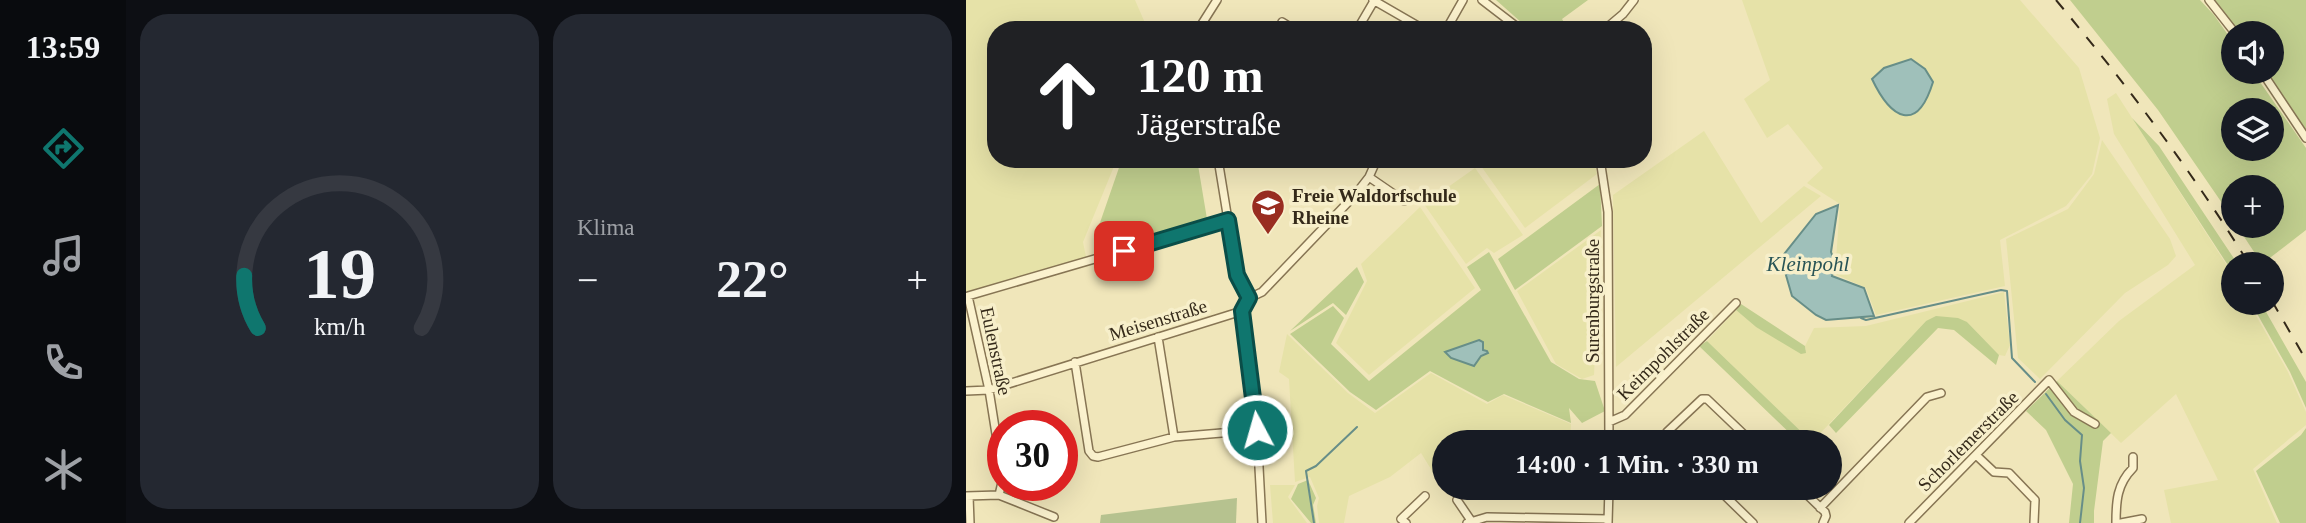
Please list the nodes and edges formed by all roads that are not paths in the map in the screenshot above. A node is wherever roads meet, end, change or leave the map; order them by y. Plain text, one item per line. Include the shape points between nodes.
1 (1217, 0) edge
2 (1374, 0) edge
3 (1463, 0) edge
4 (1482, 0) edge
5 (1634, 0) edge
6 (2209, 0) edge
7 (1204, 21) edge
8 (1362, 21) edge
9 (1410, 21) edge
10 (1451, 21) edge
11 (1509, 21) edge
12 (1615, 21) edge
13 (2226, 21) edge
14 (2270, 84) edge
15 (2306, 138) edge
16 (1219, 168) edge
17 (1373, 168) edge
18 (1601, 168) edge
19 (1369, 177) junction
20 (1404, 201) dead end
21 (1228, 220) junction
22 (1249, 298) junction
23 (1736, 303) dead end
24 (1242, 311) junction
25 (1158, 337) junction
26 (1075, 362) junction
27 (989, 390) junction
28 (966, 391) edge
29 (1941, 393) dead end
30 (992, 410) edge
31 (1609, 422) junction
32 (2095, 424) dead end
33 (1257, 430) junction
34 (1609, 430) edge
35 (1669, 430) edge
36 (1739, 430) edge
37 (1174, 437) junction
38 (1976, 455) junction
39 (2133, 457) dead end
40 (987, 495) edge
41 (968, 496) edge
42 (1425, 496) dead end
43 (1457, 500) dead end
44 (1609, 500) edge
45 (1729, 500) edge
46 (1812, 500) edge
47 (1014, 501) edge
48 (1820, 508) junction
49 (1054, 517) dead end
50 (2142, 519) dead end
51 (1608, 521) edge
52 (1470, 522) edge
53 (970, 523) edge
54 (1262, 523) edge
55 (1406, 523) edge
56 (1753, 523) edge
57 (1823, 523) edge
58 (1909, 523) edge
59 (2034, 523) edge
60 (2116, 523) edge
61 (2121, 523) edge

1 - 7 street
2 - 8 street
2 - 9 street
3 - 10 street
4 - 11 street
5 - 12 street
6 - 13 street
14 - 15 street
16 - 21 street
17 - 19 street
18 - 31 street, Surenburgstraße via 1608,212
19 - 20 street
19 - 22 street via 1265,289
21 - 22 street via 1237,275
21 - 27 street, Eulenstraße via 968,296
22 - 24 street
23 - 31 street, Keimpohlstraße via 1625,415
24 - 25 street, Meisenstraße
24 - 33 street
25 - 26 street, Meisenstraße
25 - 37 street
26 - 27 street, Meisenstraße
26 - 37 street via 1093,456
27 - 28 street, Meisenstraße
27 - 30 street, Eulenstraße
29 - 48 street via 1927,397
31 - 34 street, Surenburgstraße
32 - 38 street, Schorlemerstraße via 2074,412 2049,380
33 - 37 street
33 - 54 street
35 - 36 street via 1702,399
38 - 58 street, Schorlemerstraße
38 - 59 street via 1994,472 2009,473 2034,497
39 - 60 street via 2133,468 2122,479 2116,500
40 - 41 street
41 - 53 street
42 - 55 street via 1401,519
43 - 52 street
44 - 51 street
45 - 56 street
46 - 48 street
47 - 49 street
48 - 57 street via 1826,516
50 - 61 street
51 - 52 street via 1487,517

